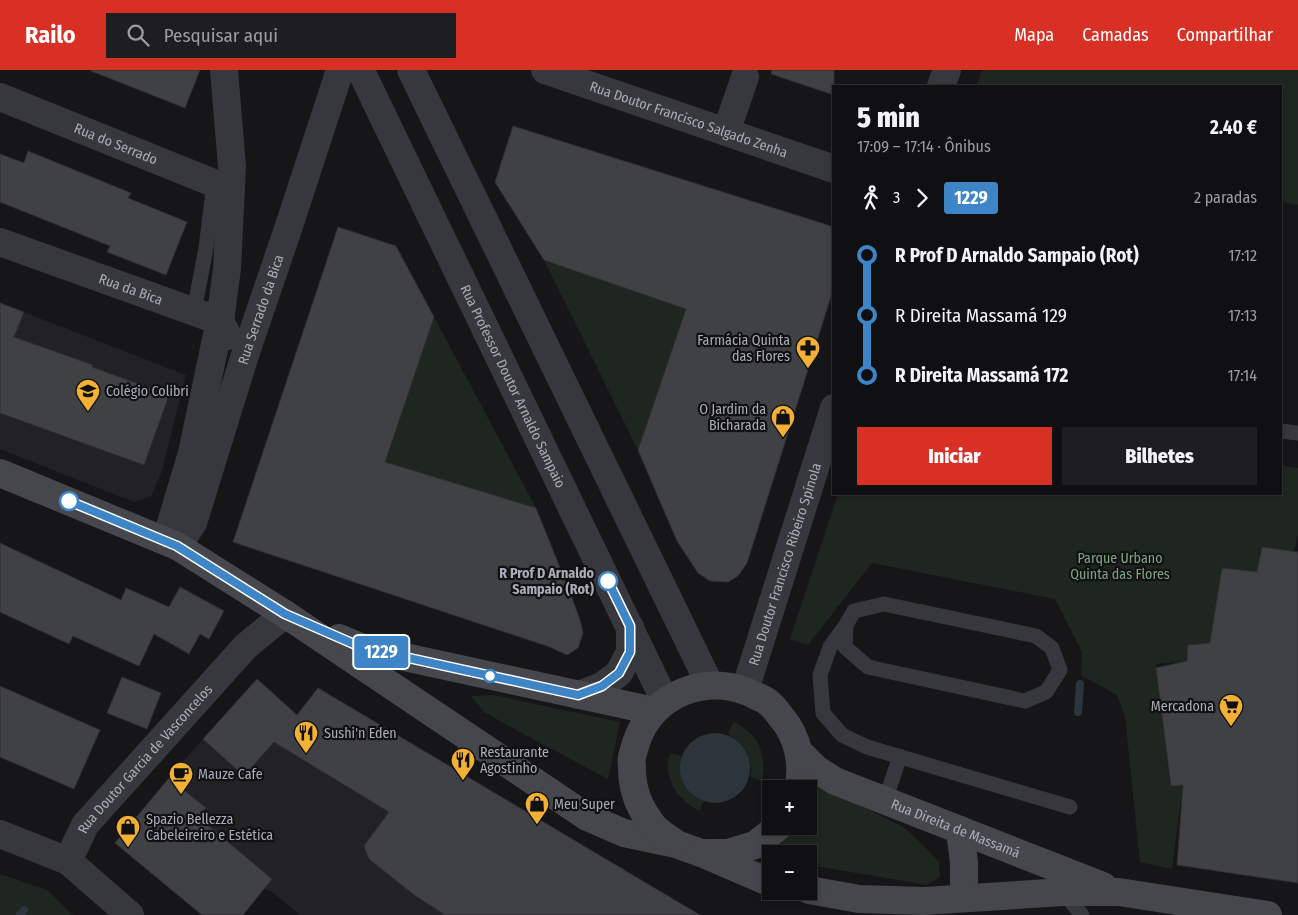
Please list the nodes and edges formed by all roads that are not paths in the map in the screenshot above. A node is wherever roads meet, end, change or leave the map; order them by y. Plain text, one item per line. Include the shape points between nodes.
1 (224, 70) edge
2 (355, 70) edge
3 (411, 70) edge
4 (545, 70) edge
5 (947, 70) edge
6 (745, 77) dead end
7 (941, 85) edge
8 (0, 97) edge
9 (726, 132) junction
10 (832, 168) edge
11 (223, 187) junction
12 (0, 242) edge
13 (194, 312) junction
14 (220, 321) junction
15 (245, 355) junction
16 (832, 414) edge
17 (1282, 431) edge
18 (1298, 434) edge
19 (0, 473) edge
20 (171, 543) junction
21 (285, 614) junction
22 (846, 625) junction
23 (630, 626) junction
24 (710, 685) junction
25 (745, 690) junction
26 (578, 695) junction
27 (660, 706) junction
28 (799, 752) junction
29 (900, 756) junction
30 (800, 780) edge
31 (885, 801) junction
32 (1070, 807) dead end
33 (960, 830) junction
34 (0, 834) edge
35 (768, 835) edge
36 (689, 848) junction
37 (68, 861) junction
38 (762, 879) edge
39 (817, 891) edge
40 (1063, 892) junction
41 (1119, 892) junction
42 (963, 906) edge
43 (130, 915) edge
44 (1082, 915) edge
45 (1268, 915) edge

1 - 11 street via 232,166
2 - 15 street, Rua Serrado da Bica via 289,226
2 - 23 street, Rua Professor Doutor Arnaldo Sampaio
3 - 24 street
4 - 9 street, Rua Doutor Francisco Salgado Zenha
5 - 7 street
6 - 9 street
8 - 11 street, Rua do Serrado
9 - 10 street, Rua Doutor Francisco Salgado Zenha
11 - 13 lane via 206,248
11 - 14 street via 227,269
12 - 13 street, Rua da Bica
13 - 14 street, Rua da Bica
14 - 15 street via 232,343
14 - 20 street
15 - 20 street, Rua Serrado da Bica via 193,523
16 - 25 street, Rua Doutor Francisco Ribeiro Spínola
17 - 18 lane
19 - 20 main road
20 - 21 main road
21 - 26 main road via 363,648
21 - 36 main road via 587,817 624,833
21 - 37 street, Rua Doutor Garcia de Vasconcelos via 246,646 85,825
22 - 22 lane via 845,647 868,667 1025,701 1046,692 1060,670 1052,648 1036,636 884,604 854,611
22 - 29 lane via 830,647 820,675 823,712 842,735 867,747
23 - 26 street via 630,652 619,673 602,686
23 - 27 street, Rua Professor Doutor Arnaldo Sampaio
24 - 25 main road, Rua Direita de Massamá via 728,685
24 - 27 main road, Rua Direita de Massamá via 687,690
25 - 28 main road, Rua Direita de Massamá via 770,704 788,726
26 - 27 main road
27 - 36 main road via 640,733 632,757 632,783 640,808 656,829
28 - 30 main road, Rua Direita de Massamá
28 - 31 main road, Rua Direita de Massamá via 816,769 835,781
29 - 31 lane
29 - 32 lane
31 - 33 main road, Rua Direita de Massamá
33 - 41 main road, Rua Direita de Massamá
33 - 42 main road via 964,863
34 - 37 street
35 - 36 main road via 755,845 728,853
36 - 38 main road
37 - 43 street
39 - 42 main road, Rua Direita de Massamá via 859,899
40 - 41 main road, Rua Direita de Massamá
40 - 42 main road, Rua Direita de Massamá
40 - 44 lane
41 - 45 main road, Rua Direita de Massamá

